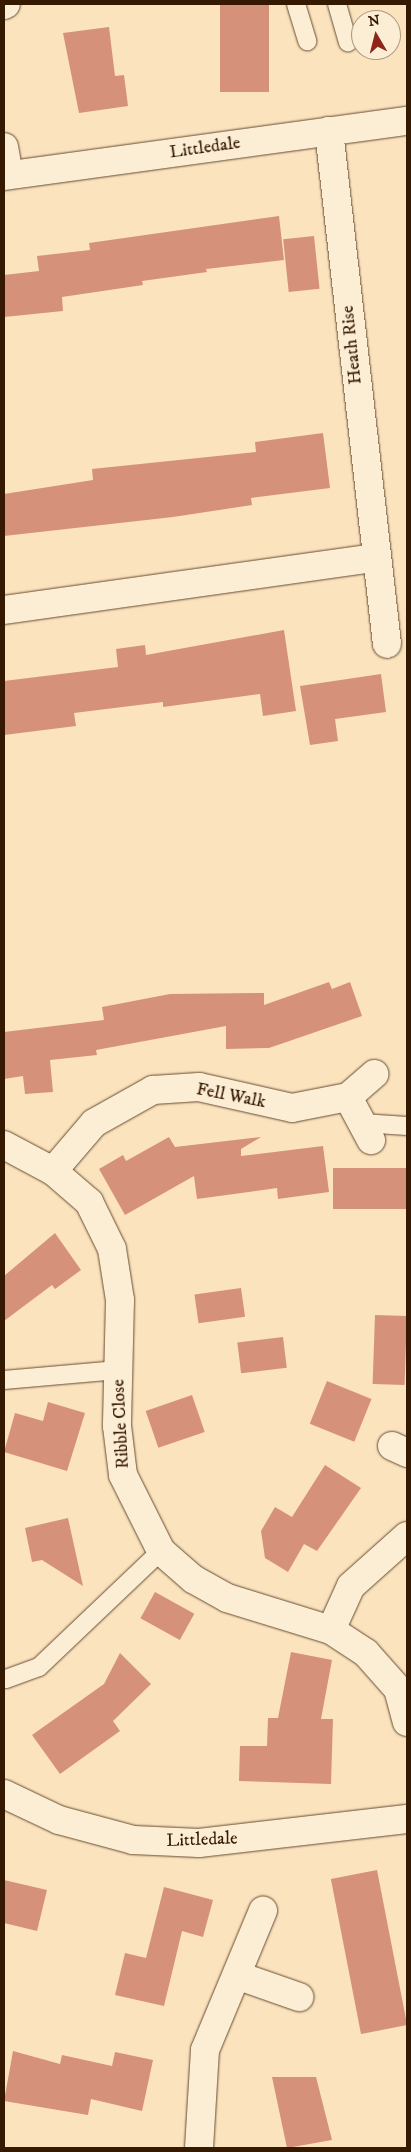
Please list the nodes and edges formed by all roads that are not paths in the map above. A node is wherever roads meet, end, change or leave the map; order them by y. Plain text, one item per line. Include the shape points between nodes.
1 (296, 4) edge
2 (337, 4) edge
3 (307, 41) dead end
4 (348, 42) dead end
5 (407, 121) edge
6 (329, 132) junction
7 (4, 147) edge
8 (7, 175) edge
9 (374, 558) junction
10 (4, 610) edge
11 (387, 644) dead end
12 (374, 1074) dead end
13 (348, 1097) junction
14 (407, 1126) edge
15 (366, 1131) joint
16 (4, 1145) edge
17 (53, 1171) junction
18 (118, 1370) junction
19 (4, 1380) edge
20 (407, 1536) edge
21 (161, 1551) junction
22 (331, 1630) junction
23 (6, 1679) dead end
24 (407, 1722) edge
25 (4, 1794) edge
26 (407, 1819) edge
27 (263, 1911) dead end
28 (240, 1976) junction
29 (299, 1996) dead end
30 (199, 2148) edge

1 - 3 lane
2 - 4 lane
5 - 6 street, Littledale
6 - 8 street, Littledale
6 - 9 street, Heath Rise
7 - 8 street
9 - 10 street
9 - 11 street, Heath Rise
12 - 13 street
13 - 15 street
13 - 17 street, Fell Walk via 292,1108 199,1087 153,1090 94,1123
14 - 15 lane
16 - 17 street, Ribble Close
17 - 18 street, Ribble Close via 89,1202 112,1249 120,1300
18 - 19 lane
18 - 21 street, Ribble Close via 117,1426 123,1475
20 - 22 street via 351,1586
21 - 22 street, Ribble Close via 193,1578 227,1598
21 - 23 lane via 39,1667
22 - 24 street, Ribble Close via 366,1653 398,1689
25 - 26 street, Littledale via 59,1820 133,1840 199,1843
27 - 28 street
28 - 29 street
28 - 30 street via 205,2050

